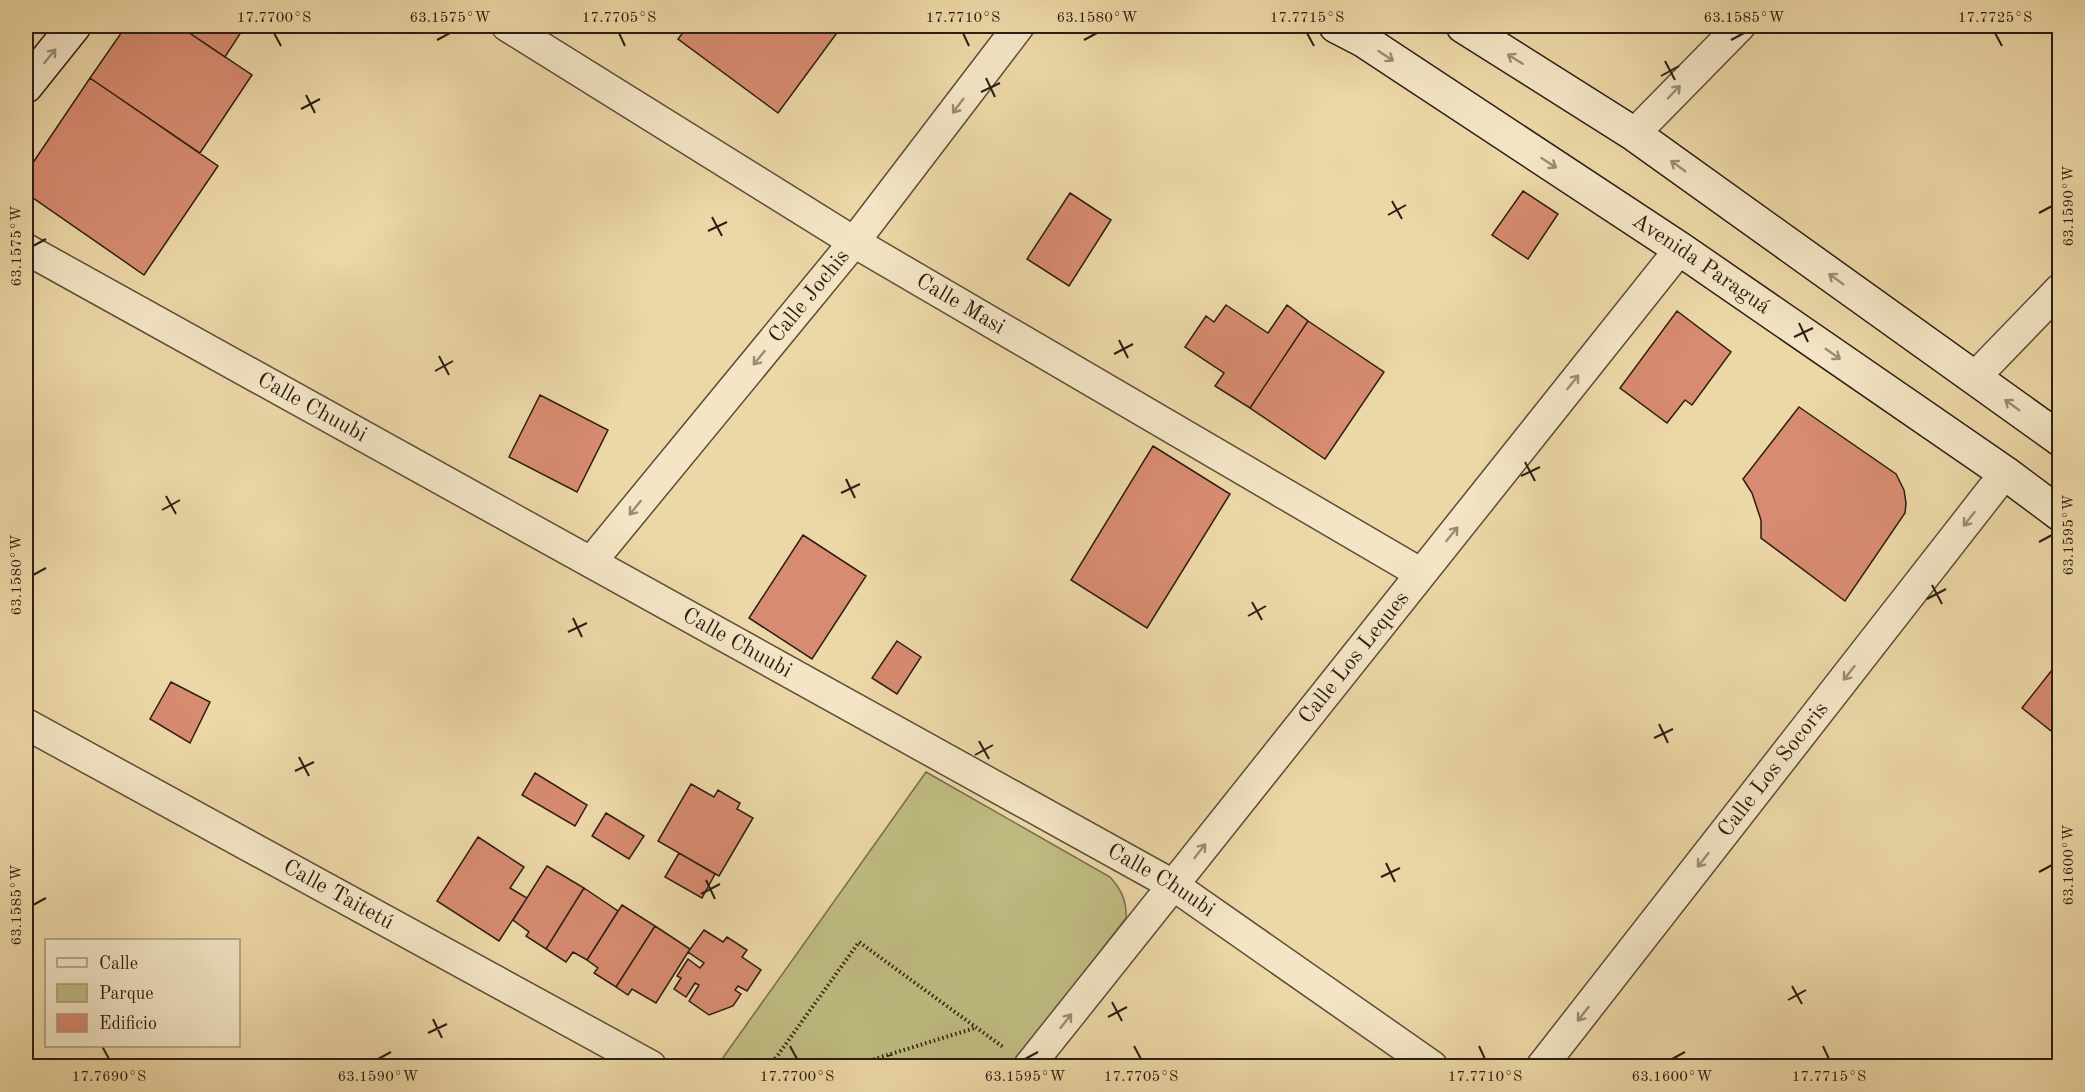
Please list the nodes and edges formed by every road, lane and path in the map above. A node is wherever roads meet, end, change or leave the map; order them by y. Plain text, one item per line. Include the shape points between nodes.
1 (74, 26) edge
2 (507, 26) edge
3 (1019, 26) edge
4 (1336, 26) edge
5 (1462, 26) edge
6 (1740, 26) edge
7 (26, 86) edge
8 (1634, 134) junction
9 (854, 242) junction
10 (26, 249) edge
11 (1680, 249) junction
12 (2060, 289) edge
13 (1974, 378) junction
14 (2060, 439) edge
15 (2005, 473) junction
16 (2060, 514) edge
17 (591, 562) junction
18 (1420, 573) junction
19 (26, 724) edge
20 (1173, 885) junction
21 (975, 1028) junction
22 (889, 1055) junction
23 (1019, 1059) edge
24 (866, 1064) edge
25 (651, 1066) edge
26 (770, 1066) edge
27 (852, 1066) edge
28 (893, 1066) edge
29 (1432, 1066) edge
30 (1542, 1066) edge

7 -> 1 main road
2 - 9 street, Calle Masi
3 -> 9 street, Calle Jochis
4 -> 11 main road, Avenida Paraguá
8 -> 5 main road
8 -> 6 street
13 -> 8 main road
9 -> 17 street, Calle Jochis
9 - 18 street, Calle Masi
10 - 17 street, Calle Chuubi
11 -> 15 main road, Avenida Paraguá
18 -> 11 street, Calle Los Leques
12 - 13 street
14 -> 13 main road
15 - 16 main road, Avenida Paraguá
15 -> 30 street, Calle Los Socoris
17 - 20 street, Calle Chuubi
20 -> 18 street, Calle Los Leques
19 - 25 street, Calle Taitetú
23 -> 20 street, Calle Los Leques
20 - 29 street, Calle Chuubi
21 - 22 path
21 - 23 path
21 - 26 path via 859,942
22 - 24 path
22 - 28 path
24 - 27 path

